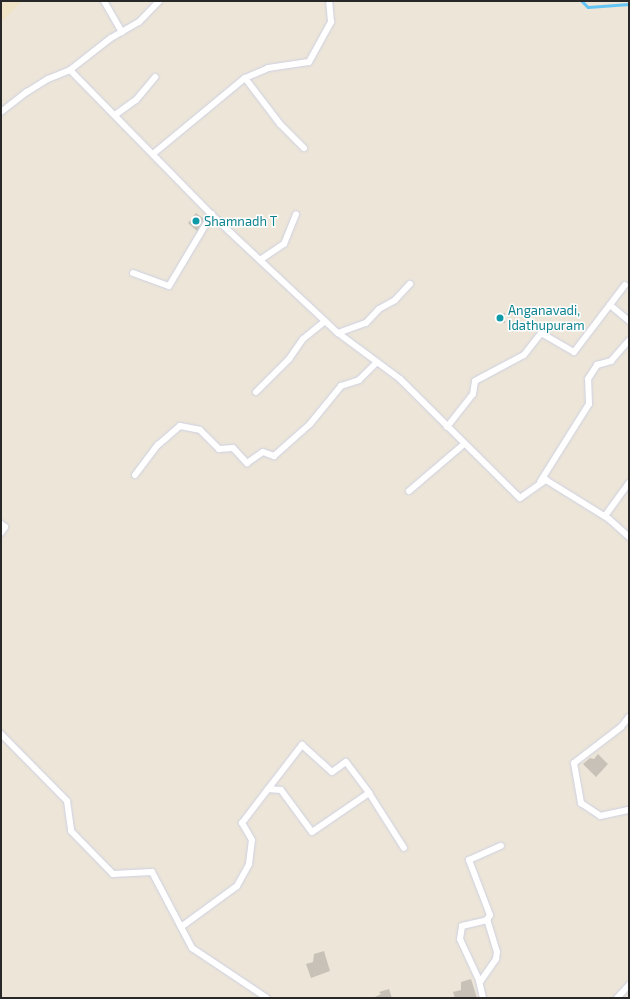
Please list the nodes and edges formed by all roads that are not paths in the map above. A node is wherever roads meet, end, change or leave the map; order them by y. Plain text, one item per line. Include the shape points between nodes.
1 (104, 1) edge
2 (159, 1) edge
3 (329, 1) edge
4 (122, 32) junction
5 (70, 70) junction
6 (155, 77) dead end
7 (245, 78) junction
8 (1, 112) edge
9 (116, 115) junction
10 (304, 148) dead end
11 (153, 154) junction
12 (212, 214) junction
13 (296, 214) dead end
14 (260, 260) junction
15 (133, 274) dead end
16 (410, 284) dead end
17 (625, 285) dead end
18 (610, 305) junction
19 (325, 321) junction
20 (629, 321) edge
21 (338, 333) junction
22 (629, 340) edge
23 (376, 362) junction
24 (256, 392) dead end
25 (447, 427) junction
26 (464, 444) junction
27 (135, 475) dead end
28 (629, 483) edge
29 (538, 485) junction
30 (409, 491) dead end
31 (605, 516) junction
32 (1, 524) edge
33 (1, 533) edge
34 (629, 537) edge
35 (629, 717) edge
36 (1, 734) edge
37 (268, 789) junction
38 (369, 793) junction
39 (629, 810) edge
40 (501, 846) dead end
41 (404, 848) dead end
42 (487, 920) junction
43 (181, 927) junction
44 (480, 982) junction
45 (629, 985) edge
46 (267, 998) edge
47 (483, 998) edge
48 (617, 998) edge

1 - 4 street
2 - 4 street via 139,22
3 - 7 street via 331,22 309,62 268,68
4 - 5 street
5 - 8 street via 48,79
5 - 9 street
6 - 9 street via 136,100
7 - 10 street via 280,124
7 - 11 street
9 - 11 street
11 - 12 street
12 - 14 street
12 - 15 street via 168,286
13 - 14 street via 284,244
14 - 19 street
16 - 21 street via 395,300 379,309 366,323
17 - 18 street
18 - 20 street
18 - 25 street via 574,352 541,333 524,355 475,381 473,394
19 - 21 street
19 - 24 street via 303,339 289,359
21 - 23 street
22 - 29 street via 611,361 597,365 588,379 589,404
23 - 25 street via 400,379
23 - 27 street via 359,380 341,386 310,424 274,456 263,452 247,463 233,448 219,449 200,430 180,426 158,445
25 - 26 street
26 - 29 street via 520,498
26 - 30 street
28 - 31 street
29 - 31 street via 546,480
31 - 34 street
32 - 33 street via 5,527
35 - 39 street via 621,727 574,763 581,803 600,816
36 - 43 street via 67,801 71,831 113,874 152,872
37 - 38 street via 280,790 312,832
37 - 38 street via 302,745 332,772 346,762
37 - 43 street via 242,823 252,840 249,864 237,886
38 - 41 street
40 - 42 street via 469,860 490,915
42 - 44 street via 497,952 496,959
42 - 44 street via 462,926 460,939
43 - 46 street via 192,948
44 - 47 street
45 - 48 street

